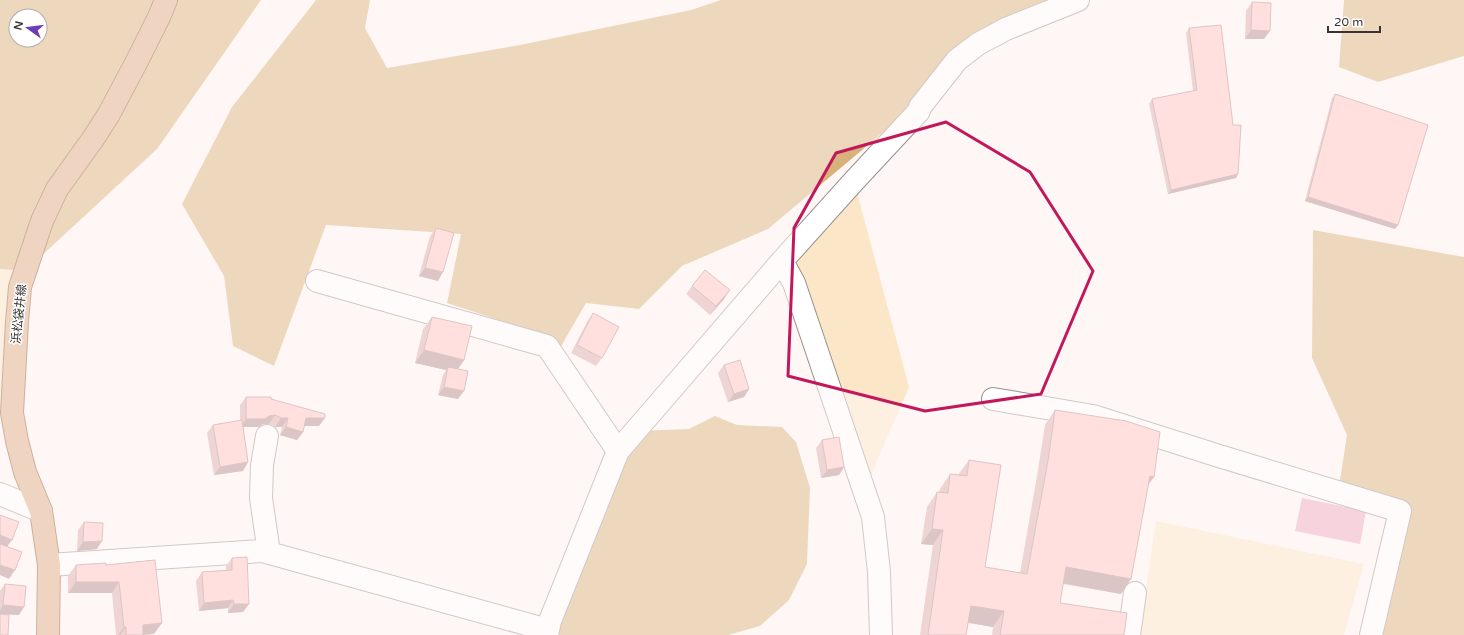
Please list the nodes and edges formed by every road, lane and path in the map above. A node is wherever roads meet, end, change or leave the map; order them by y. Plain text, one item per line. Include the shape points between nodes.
1 (166, 0) edge
2 (1078, 0) edge
3 (782, 261) junction
4 (317, 281) dead end
5 (993, 399) dead end
6 (6, 410) edge
7 (267, 436) dead end
8 (618, 451) junction
9 (0, 494) edge
10 (41, 510) junction
11 (269, 553) junction
12 (49, 565) junction
13 (1135, 593) dead end
14 (548, 632) edge
15 (48, 635) edge
16 (881, 635) edge
17 (1129, 635) edge
18 (1371, 635) edge

1 - 6 main road, 浜松袋井線 via 160,17 109,114 56,189 42,221 20,287
2 - 3 street via 1006,29 978,44 957,60 919,111
3 - 8 street
3 - 16 street via 794,283 873,517 879,572
4 - 8 street via 547,346
5 - 18 street via 1093,416 1400,511
6 - 10 main road, 浜松袋井線 via 25,472
7 - 11 street via 262,465 261,498
8 - 14 street via 550,621
9 - 10 street
10 - 12 main road, 浜松袋井線
11 - 12 street via 262,551
11 - 14 street
12 - 15 main road, 浜松袋井線
13 - 17 street

